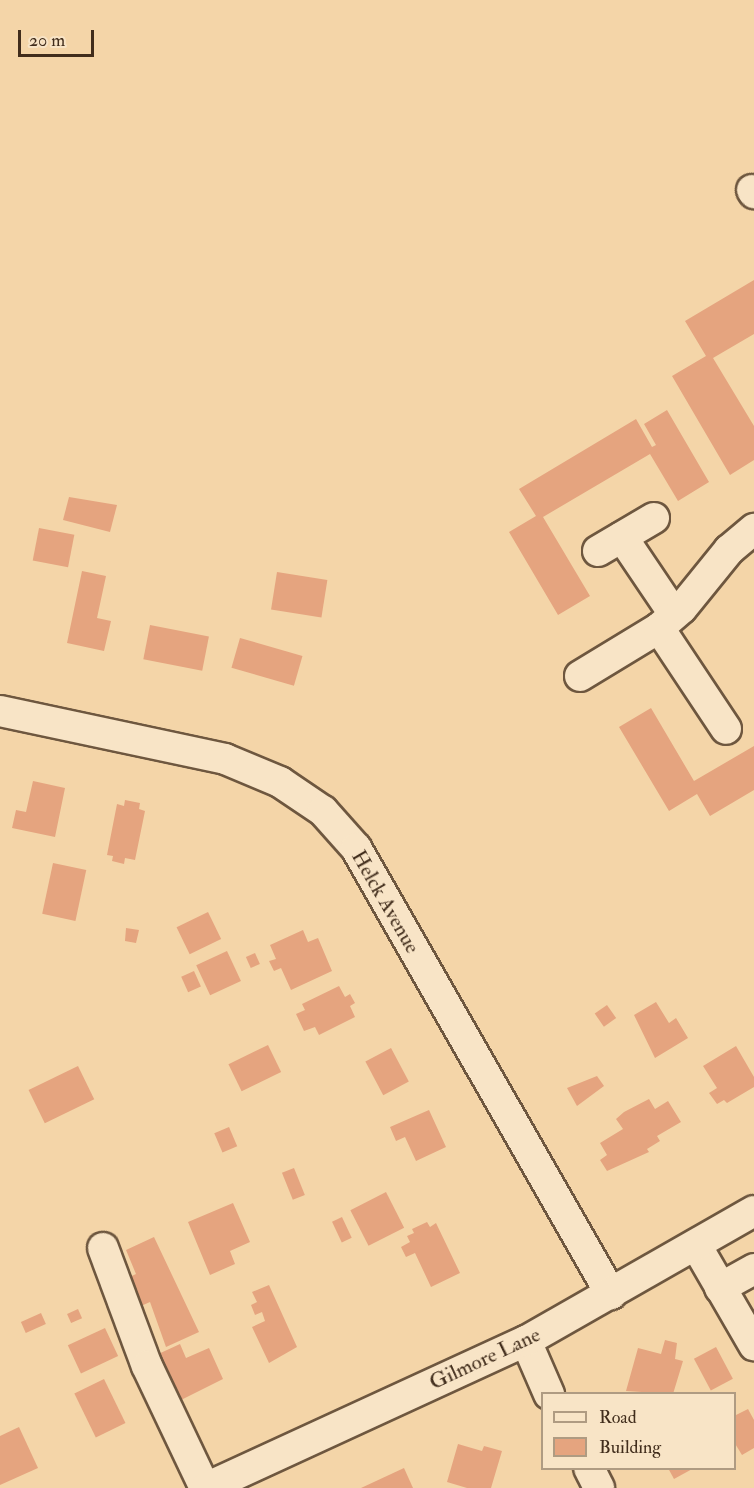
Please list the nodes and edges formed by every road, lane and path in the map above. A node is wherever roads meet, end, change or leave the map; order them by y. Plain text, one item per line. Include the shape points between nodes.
1 (654, 518) dead end
2 (751, 538) edge
3 (667, 621) junction
4 (580, 676) dead end
5 (0, 711) edge
6 (726, 729) dead end
7 (754, 1211) edge
8 (696, 1245) junction
9 (103, 1248) dead end
10 (754, 1269) edge
11 (720, 1288) junction
12 (611, 1294) junction
13 (526, 1341) junction
14 (754, 1345) edge
15 (548, 1392) edge
16 (590, 1470) edge
17 (206, 1488) edge
18 (599, 1488) edge

1 - 3 street via 610,544
2 - 3 street
3 - 4 street
3 - 6 street
5 - 12 street, Helck Avenue via 225,759 280,782 323,811 356,848
7 - 8 street, Gilmore Lane
8 - 11 street
8 - 12 street, Gilmore Lane
9 - 17 street via 152,1377
10 - 11 street
11 - 14 street
12 - 13 street, Gilmore Lane
13 - 15 street
13 - 17 street, Gilmore Lane
16 - 18 street

